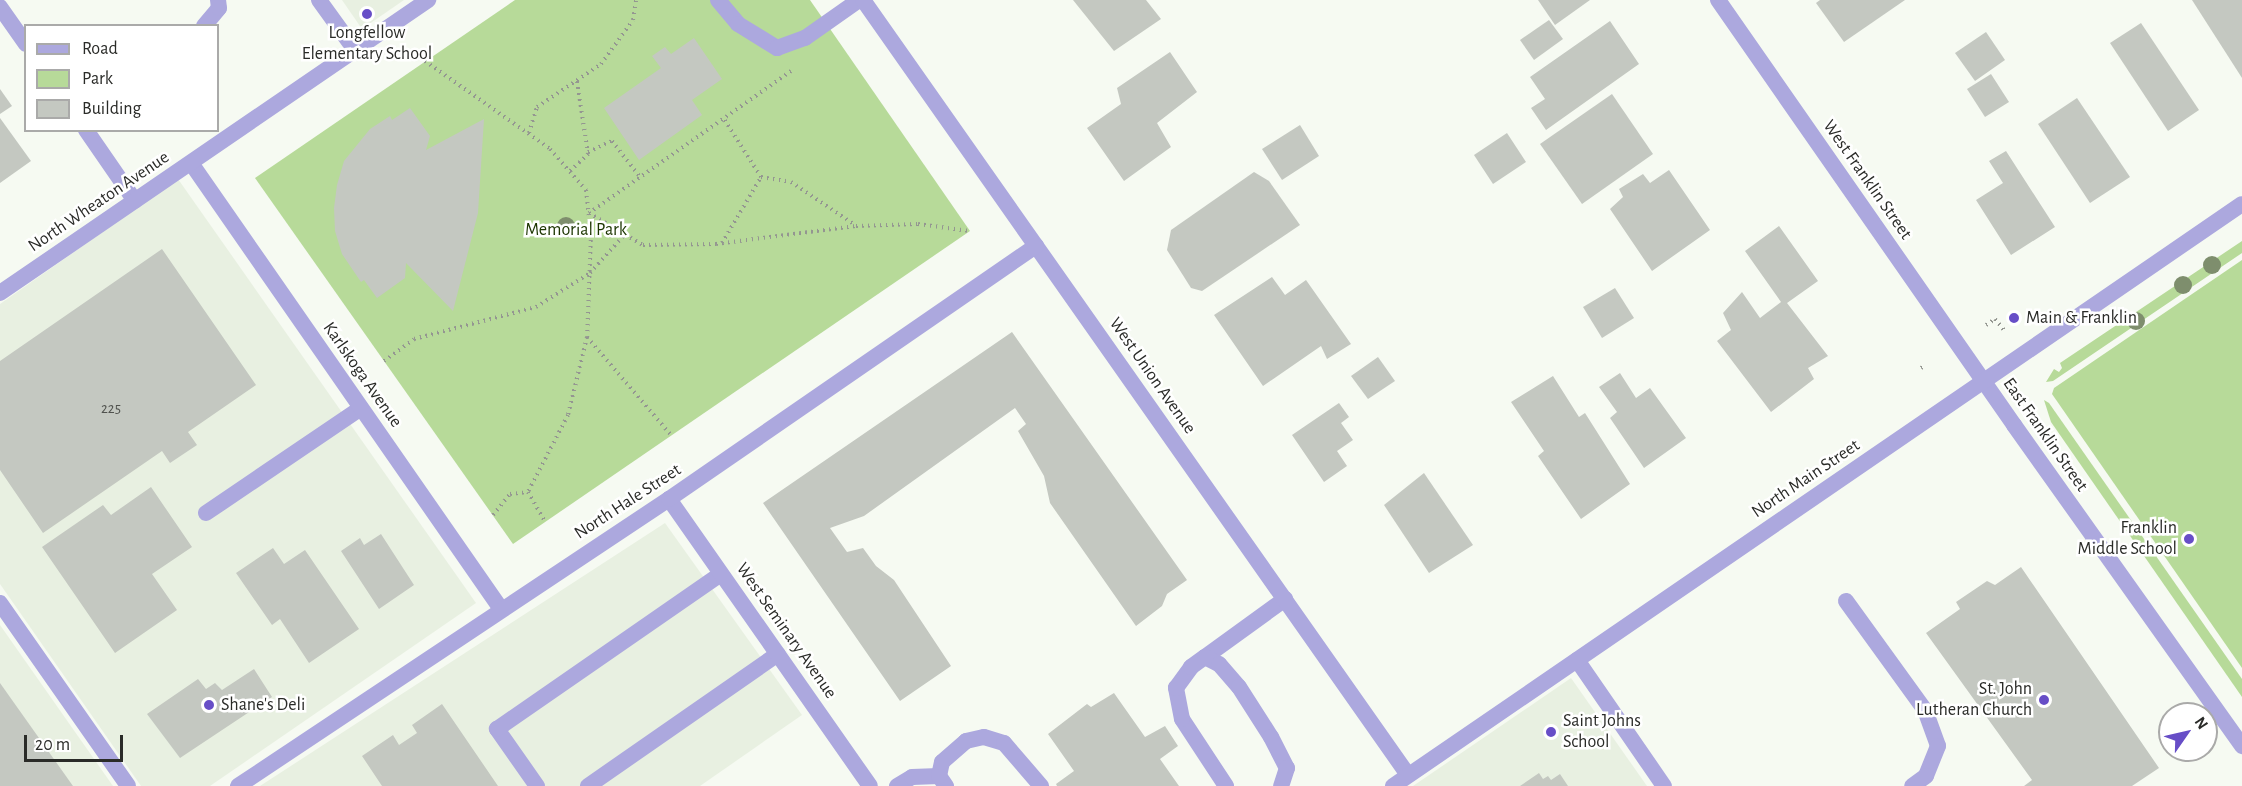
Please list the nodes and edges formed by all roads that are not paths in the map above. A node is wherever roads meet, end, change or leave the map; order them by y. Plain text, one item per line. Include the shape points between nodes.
1 (218, 0) edge
2 (319, 0) edge
3 (428, 0) edge
4 (718, 0) edge
5 (861, 0) edge
6 (1718, 0) edge
7 (0, 7) edge
8 (206, 24) edge
9 (24, 41) edge
10 (354, 50) junction
11 (87, 132) edge
12 (191, 163) junction
13 (135, 201) junction
14 (2242, 204) edge
15 (1036, 246) junction
16 (0, 293) edge
17 (1983, 381) junction
18 (361, 408) junction
19 (669, 500) junction
20 (206, 513) dead end
21 (721, 574) junction
22 (1285, 599) junction
23 (1846, 602) dead end
24 (0, 604) edge
25 (501, 609) junction
26 (778, 654) junction
27 (1205, 657) junction
28 (1577, 660) junction
29 (2242, 746) edge
30 (1408, 775) junction
31 (943, 781) edge
32 (128, 786) edge
33 (238, 786) edge
34 (537, 786) edge
35 (588, 786) edge
36 (870, 786) edge
37 (897, 786) edge
38 (1041, 786) edge
39 (1226, 786) edge
40 (1281, 786) edge
41 (1392, 786) edge
42 (1664, 786) edge
43 (1912, 786) edge

1 - 8 street via 219,8
2 - 10 street
3 - 10 street, North Wheaton Avenue
4 - 5 street via 738,24 777,48 805,38
5 - 15 street, West Union Avenue
6 - 17 street, West Franklin Street
7 - 9 street
10 - 12 street, North Wheaton Avenue
11 - 13 street
12 - 13 street, North Wheaton Avenue
12 - 18 street, Karlskoga Avenue
13 - 16 street, North Wheaton Avenue
14 - 17 street, North Main Street
15 - 19 street, North Hale Street
15 - 22 street, West Union Avenue
17 - 28 street, North Main Street
17 - 29 street, East Franklin Street
18 - 20 street
18 - 25 street, Karlskoga Avenue
19 - 21 street, West Seminary Avenue
19 - 25 street, North Hale Street
21 - 26 street, West Seminary Avenue
21 - 34 street via 497,729
22 - 27 street
22 - 30 street, West Union Avenue
23 - 43 street via 1925,710 1935,737 1938,746 1926,776
24 - 32 street
25 - 33 street, North Hale Street
26 - 35 street
26 - 36 street, West Seminary Avenue
27 - 39 street via 1191,667 1176,688 1182,718
27 - 40 street via 1219,664 1239,687 1271,737 1287,768
28 - 30 street, North Main Street
28 - 42 street
30 - 41 street, North Main Street
31 - 37 street via 912,777
31 - 38 street via 942,762 951,752 966,741 984,737 1004,743

